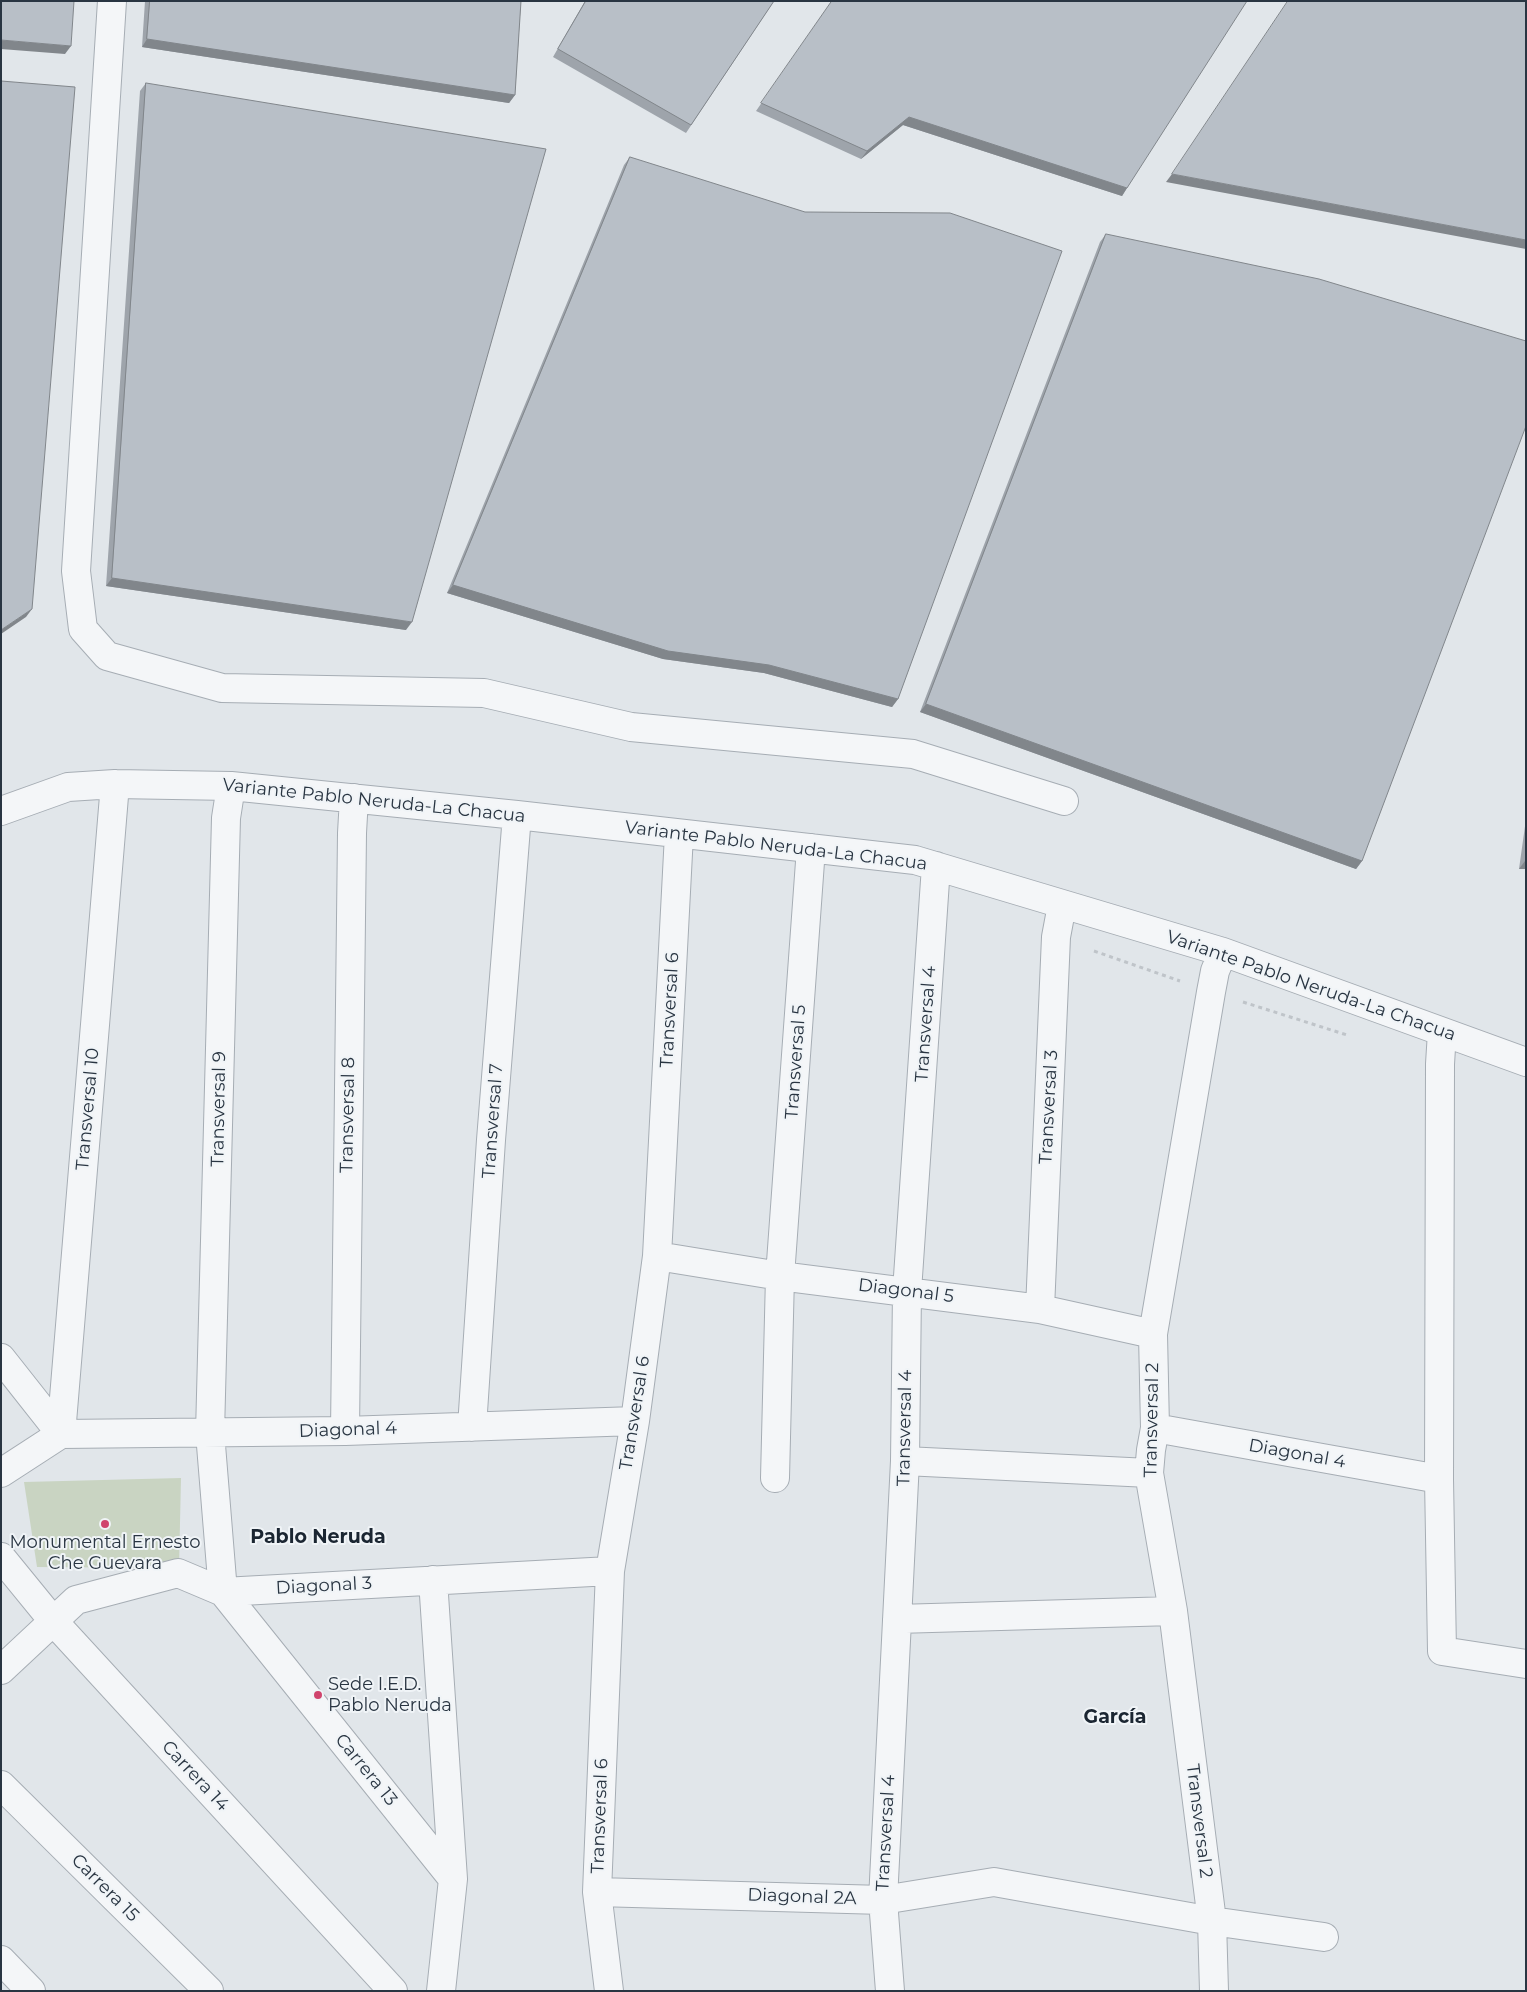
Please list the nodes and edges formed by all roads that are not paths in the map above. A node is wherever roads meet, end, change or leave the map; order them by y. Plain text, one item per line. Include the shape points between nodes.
1 (112, 1) edge
2 (115, 784) junction
3 (231, 786) junction
4 (354, 798) junction
5 (1064, 801) dead end
6 (1, 811) edge
7 (517, 816) junction
8 (679, 834) junction
9 (811, 848) junction
10 (936, 866) junction
11 (1062, 905) junction
12 (1223, 952) junction
13 (1442, 1032) junction
14 (1526, 1062) edge
15 (657, 1256) junction
16 (780, 1276) junction
17 (907, 1291) junction
18 (1040, 1308) junction
19 (1152, 1334) junction
20 (1, 1358) edge
21 (635, 1421) junction
22 (472, 1426) junction
23 (1155, 1428) junction
24 (345, 1431) junction
25 (210, 1433) junction
26 (61, 1434) junction
27 (905, 1461) junction
28 (1, 1473) edge
29 (1149, 1473) junction
30 (775, 1478) dead end
31 (1439, 1479) junction
32 (1, 1557) edge
33 (610, 1571) junction
34 (433, 1580) junction
35 (223, 1592) junction
36 (1173, 1611) junction
37 (897, 1619) junction
38 (54, 1622) junction
39 (1526, 1664) edge
40 (1, 1670) edge
41 (1, 1785) edge
42 (453, 1879) junction
43 (597, 1892) junction
44 (883, 1900) junction
45 (1212, 1921) junction
46 (1324, 1937) dead end
47 (1, 1960) edge
48 (31, 1991) edge
49 (209, 1991) edge
50 (393, 1991) edge
51 (441, 1991) edge
52 (609, 1991) edge
53 (890, 1991) edge
54 (1214, 1991) edge

1 - 5 street via 76,571 83,629 107,656 222,688 484,693 631,727 913,754
2 - 3 street, Variante Pablo Neruda-La Chacua
2 - 6 street, Variante Pablo Neruda-La Chacua via 68,787
2 - 26 street, Transversal 10
3 - 4 street, Variante Pablo Neruda-La Chacua
3 - 25 street, Transversal 9 via 226,818
4 - 7 street, Variante Pablo Neruda-La Chacua
4 - 24 street, Transversal 8
7 - 8 street, Variante Pablo Neruda-La Chacua
7 - 22 street, Transversal 7
8 - 9 street, Variante Pablo Neruda-La Chacua
8 - 15 street, Transversal 6
9 - 10 street, Variante Pablo Neruda-La Chacua via 915,860
9 - 16 street, Transversal 5
10 - 11 street, Variante Pablo Neruda-La Chacua
10 - 17 street, Transversal 4
11 - 12 street, Variante Pablo Neruda-La Chacua
11 - 18 street, Transversal 3 via 1056,938
12 - 13 street, Variante Pablo Neruda-La Chacua
12 - 19 street, Transversal 2 via 1211,992
13 - 14 street, Variante Pablo Neruda-La Chacua
13 - 31 street
15 - 16 street, Diagonal 5
15 - 21 street, Transversal 6
16 - 17 street, Diagonal 5
16 - 30 street, Transversal 5
17 - 18 street, Diagonal 5
17 - 27 street, Transversal 4
18 - 19 street, Diagonal 5
19 - 23 street, Transversal 2
20 - 26 street
21 - 22 street, Diagonal 4
21 - 33 street, Transversal 6
22 - 24 street, Diagonal 4
23 - 29 street, Transversal 2
23 - 31 street, Diagonal 4
24 - 25 street, Diagonal 4
25 - 26 street, Diagonal 4
25 - 35 street, Transversal 9
26 - 28 street
27 - 29 street
27 - 37 street, Transversal 4
29 - 36 street, Transversal 2
31 - 39 street via 1442,1651
32 - 38 street, Carrera 14
33 - 34 street, Diagonal 3
33 - 43 street, Transversal 6
34 - 35 street, Diagonal 3
34 - 42 street
35 - 38 street, Diagonal 3 via 178,1573 76,1600
35 - 42 street, Carrera 13
36 - 37 street
36 - 45 street, Transversal 2
37 - 44 street, Transversal 4
38 - 40 street, Diagonal 3
38 - 50 street, Carrera 14
41 - 49 street, Carrera 15
42 - 51 street
43 - 44 street, Diagonal 2A
43 - 52 street, Transversal 6
44 - 45 street, Diagonal 2A via 994,1882
44 - 53 street, Transversal 4
45 - 46 street, Diagonal 2A
45 - 54 street, Transversal 2
47 - 48 street

